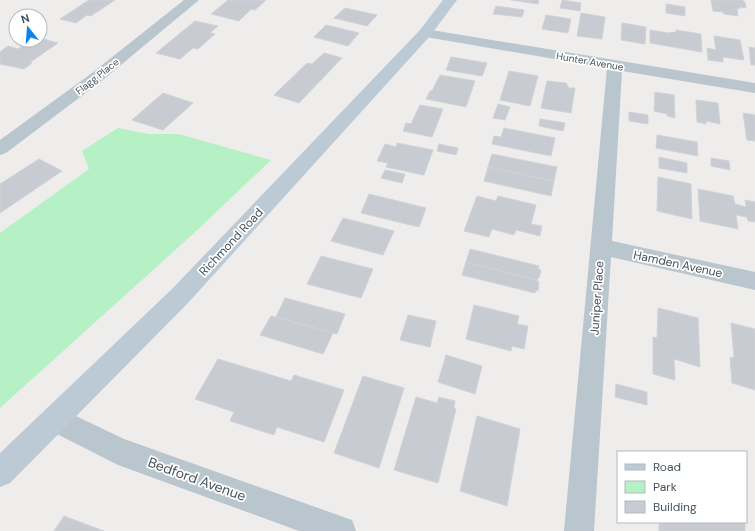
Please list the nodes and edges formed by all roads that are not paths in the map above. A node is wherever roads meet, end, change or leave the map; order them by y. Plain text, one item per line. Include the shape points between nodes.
1 (192, 0) edge
2 (450, 0) edge
3 (425, 33) junction
4 (615, 66) junction
5 (755, 88) edge
6 (0, 149) edge
7 (601, 247) junction
8 (755, 281) edge
9 (55, 419) junction
10 (0, 473) edge
11 (341, 531) edge
12 (579, 531) edge

1 - 6 street, Flagg Place via 98,76
2 - 3 main road, Richmond Road
3 - 4 street, Hunter Avenue
3 - 9 main road, Richmond Road via 180,296
4 - 5 street, Hunter Avenue
4 - 7 street, Juniper Place
7 - 8 street, Hamden Avenue
7 - 12 street, Juniper Place
9 - 10 main road, Richmond Road
9 - 11 street, Bedford Avenue via 118,451

